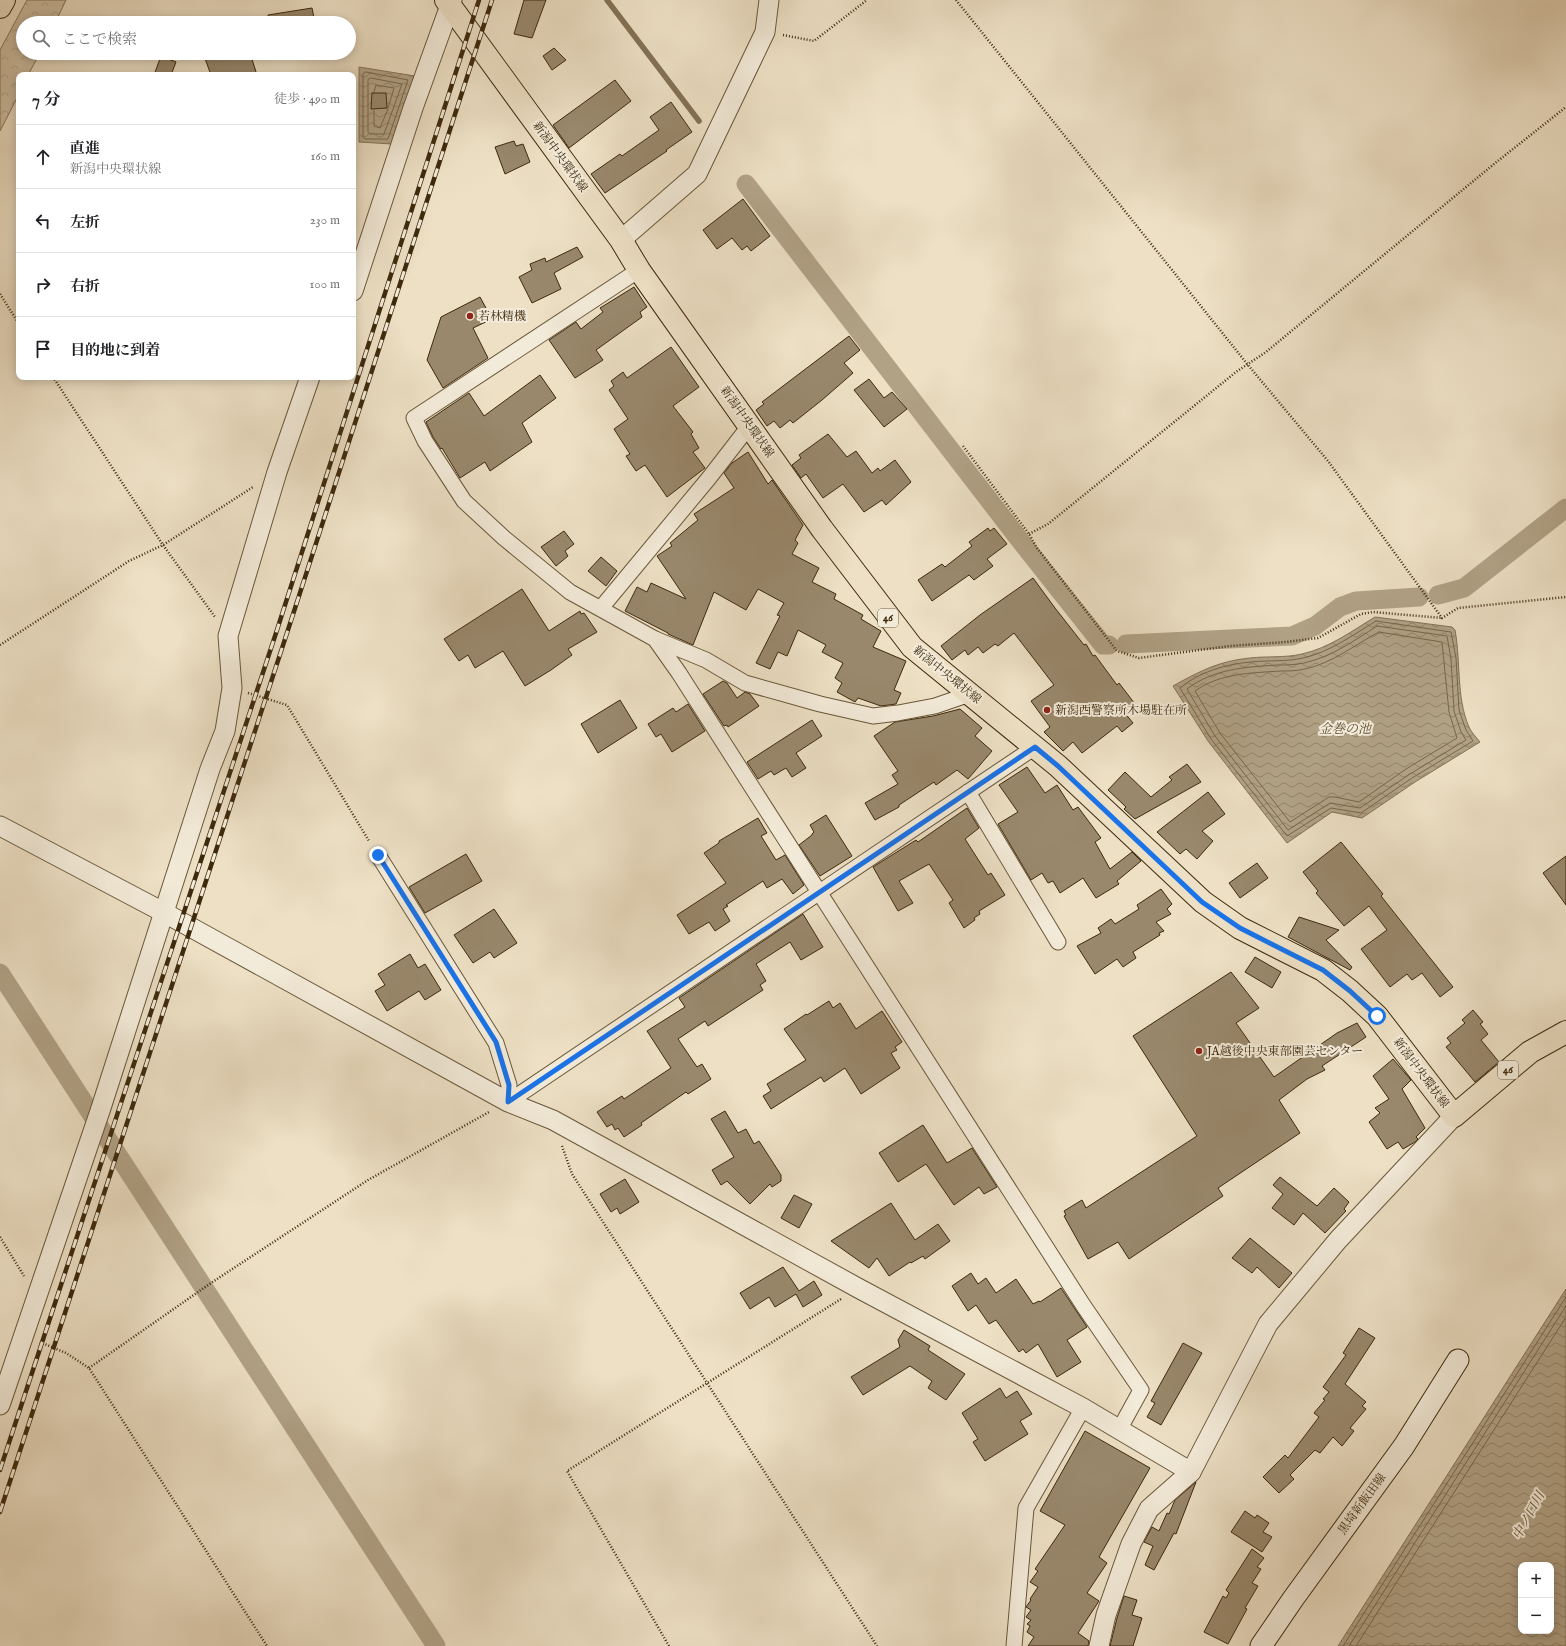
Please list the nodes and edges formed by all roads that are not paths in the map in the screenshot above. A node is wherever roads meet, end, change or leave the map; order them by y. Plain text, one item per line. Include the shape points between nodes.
1 (4, 0) edge
2 (769, 0) edge
3 (449, 2) edge
4 (0, 6) edge
5 (621, 240) junction
6 (639, 270) junction
7 (356, 282) edge
8 (309, 380) edge
9 (750, 425) junction
10 (601, 608) junction
11 (655, 639) junction
12 (970, 694) junction
13 (1035, 747) junction
14 (968, 792) junction
15 (0, 826) edge
16 (378, 855) road end
17 (818, 892) junction
18 (163, 912) junction
19 (1058, 942) dead end
20 (1566, 1032) edge
21 (508, 1102) junction
22 (1454, 1116) junction
23 (1458, 1360) dead end
24 (0, 1405) edge
25 (1083, 1408) junction
26 (1119, 1430) junction
27 (1190, 1472) junction
28 (1014, 1646) edge
29 (1099, 1646) edge
30 (1261, 1646) edge

1 - 4 main road
2 - 5 street via 765,32 697,174
3 - 5 main road, 新潟中央環状線 / 46
3 - 7 street
5 - 6 main road, 新潟中央環状線 / 46
6 - 9 main road, 新潟中央環状線 / 46
6 - 10 street via 414,418 425,441 464,501 504,538 570,592
8 - 18 street via 277,472 228,636 232,688 225,731
9 - 10 street via 710,478
9 - 12 main road, 新潟中央環状線 / 46 via 822,529 904,638
10 - 11 street
11 - 12 street via 706,660 745,682 820,704 873,716 934,706
11 - 17 street
12 - 13 main road, 新潟中央環状線 / 46
13 - 14 street
13 - 22 main road, 新潟中央環状線 / 46 via 1202,902 1240,928 1323,970 1350,991 1377,1016
14 - 17 street
14 - 19 street
15 - 18 street
16 - 21 street via 496,1042 509,1085
17 - 21 street
17 - 26 street via 1083,1305 1141,1390
18 - 21 street
18 - 24 street via 101,1108
20 - 22 main road, 新潟中央環状線 / 46 via 1530,1052
21 - 25 street via 553,1120
22 - 27 street via 1338,1240 1268,1324
23 - 30 main road, 黒埼新飯田線 via 1404,1446
25 - 26 street
25 - 28 street via 1026,1508
26 - 27 street
27 - 29 street via 1149,1509 1131,1544 1106,1615

